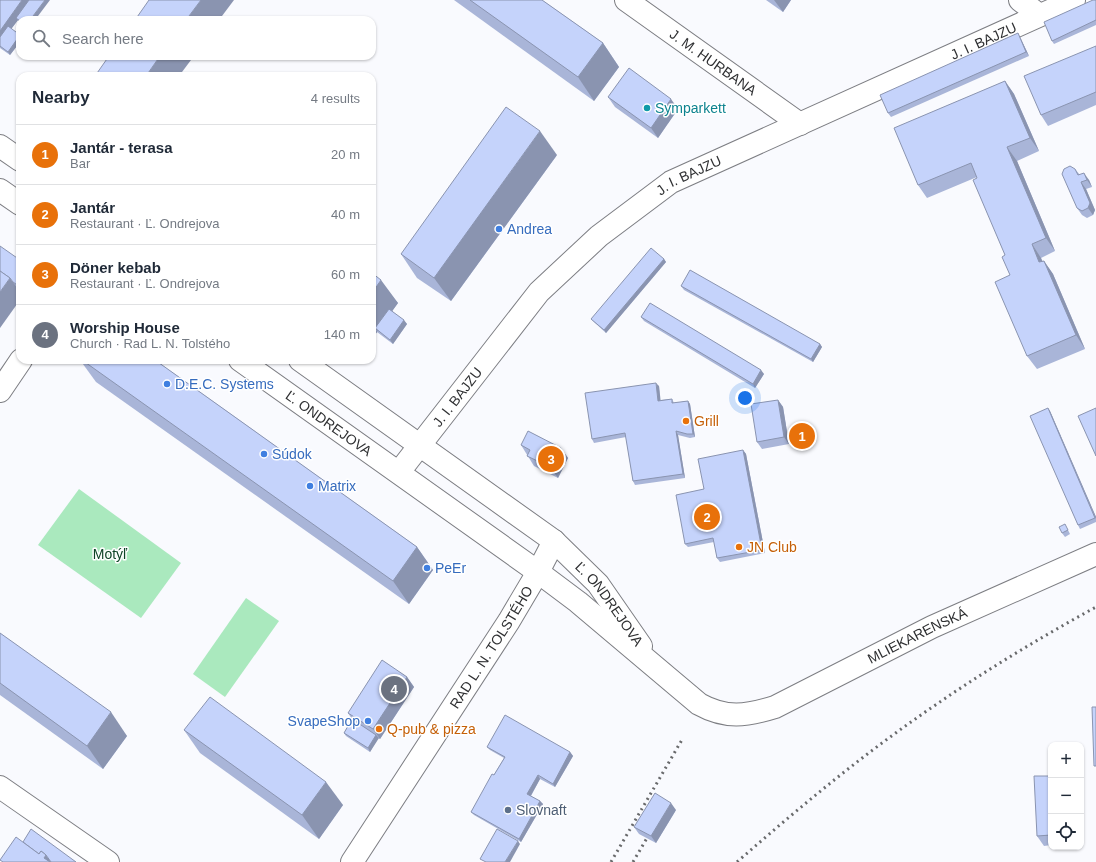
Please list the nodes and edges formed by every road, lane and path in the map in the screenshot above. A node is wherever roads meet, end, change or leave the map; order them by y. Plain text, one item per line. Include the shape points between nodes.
1 (626, 0) edge
2 (1020, 0) edge
3 (1074, 0) edge
4 (1039, 15) junction
5 (800, 124) junction
6 (0, 146) edge
7 (16, 157) edge
8 (0, 190) edge
9 (16, 201) edge
10 (18, 364) edge
11 (246, 364) edge
12 (306, 364) edge
13 (0, 391) edge
14 (419, 445) junction
15 (399, 472) junction
16 (554, 541) junction
17 (1096, 554) edge
18 (538, 572) junction
19 (659, 671) junction
20 (739, 714) joint
21 (0, 787) edge
22 (106, 861) edge
23 (352, 862) edge

1 - 5 street, J. M. HURBANA
2 - 4 street, J. I. BAJZU
3 - 4 street, J. I. BAJZU
4 - 5 street, J. I. BAJZU
5 - 14 street, J. I. BAJZU via 671,182 599,236 539,292
6 - 7 street
8 - 9 street
10 - 13 street
11 - 15 street, Ľ. ONDREJOVA
12 - 14 street, Ľ. ONDREJOVA
14 - 15 street
14 - 16 street, Ľ. ONDREJOVA
15 - 18 street, Ľ. ONDREJOVA
16 - 18 street
16 - 19 street, Ľ. ONDREJOVA via 598,584
17 - 20 street, MLIEKARENSKÁ via 932,627 775,708
18 - 19 street, Ľ. ONDREJOVA via 578,602
18 - 23 street, RAD L. N. TOLSTÉHO via 505,628
19 - 20 street, Ľ. ONDREJOVA via 699,704 724,714
21 - 22 street

